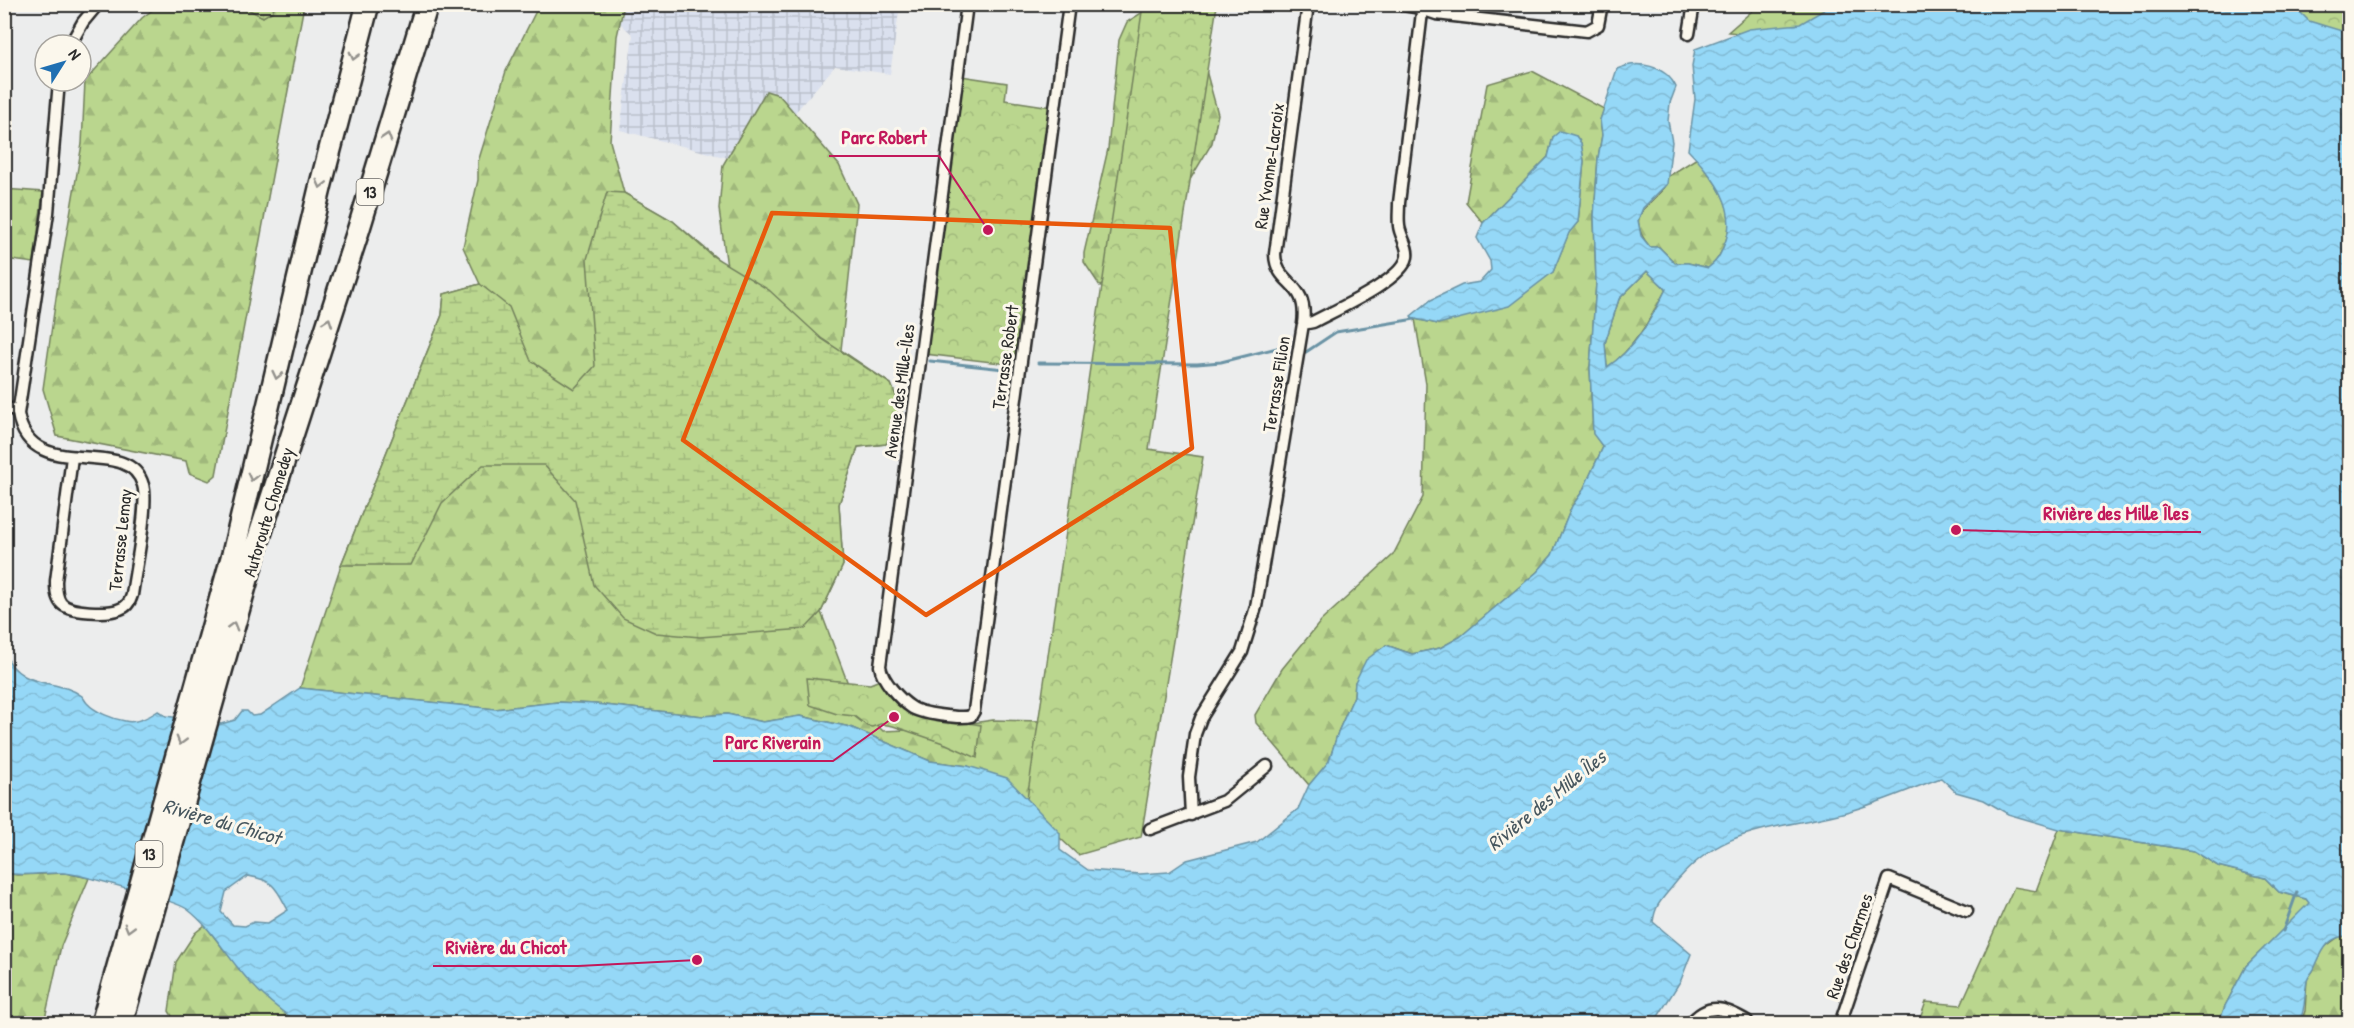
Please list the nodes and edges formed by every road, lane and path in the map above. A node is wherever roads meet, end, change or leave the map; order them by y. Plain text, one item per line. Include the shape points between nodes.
1 (98, 4) edge
2 (368, 4) edge
3 (427, 4) edge
4 (967, 4) edge
5 (1069, 4) edge
6 (1308, 4) edge
7 (1397, 4) edge
8 (1602, 4) edge
9 (1694, 4) edge
10 (1423, 7) edge
11 (77, 33) edge
12 (1689, 34) dead end
13 (58, 93) edge
14 (1303, 324) junction
15 (4, 408) edge
16 (18, 410) junction
17 (72, 457) junction
18 (206, 687) junction
19 (973, 714) joint
20 (1267, 766) dead end
21 (1191, 815) junction
22 (1149, 829) dead end
23 (1967, 911) dead end
24 (102, 1023) edge
25 (121, 1023) edge
26 (1690, 1023) edge
27 (1748, 1023) edge
28 (1840, 1023) edge

1 - 11 street
2 -> 18 highway, Autoroute Chomedey / 13 via 324,175
18 -> 3 highway, Autoroute Chomedey / 13 via 257,544
4 - 19 street, Avenue des Mille-Îles via 880,666 887,681 911,707 950,716
5 - 19 street, Terrasse Robert
6 - 14 street, Rue Yvonne-Lacroix via 1275,254 1280,273 1301,295
7 - 10 street
8 - 10 street via 1599,22 1594,29 1583,31 1432,14
9 - 12 street
10 - 14 street, Terrasse Filion via 1398,211 1407,258 1397,273 1370,291
13 - 16 street, Terrasse Lemay via 47,222
14 - 21 street, Terrasse Filion via 1256,607 1242,652 1194,734 1189,777
15 - 16 street
16 - 17 street, Terrasse Lemay via 32,444
17 - 17 street, Terrasse Lemay via 57,596 70,609 120,609 132,596 143,485 129,465
18 -> 24 highway, Autoroute Chomedey / 13
18 - 25 highway, Autoroute Chomedey / 13
20 - 21 street via 1224,801
21 - 22 street
23 - 28 street, Rue des Charmes via 1889,879
26 - 27 street via 1710,1008 1731,1011

